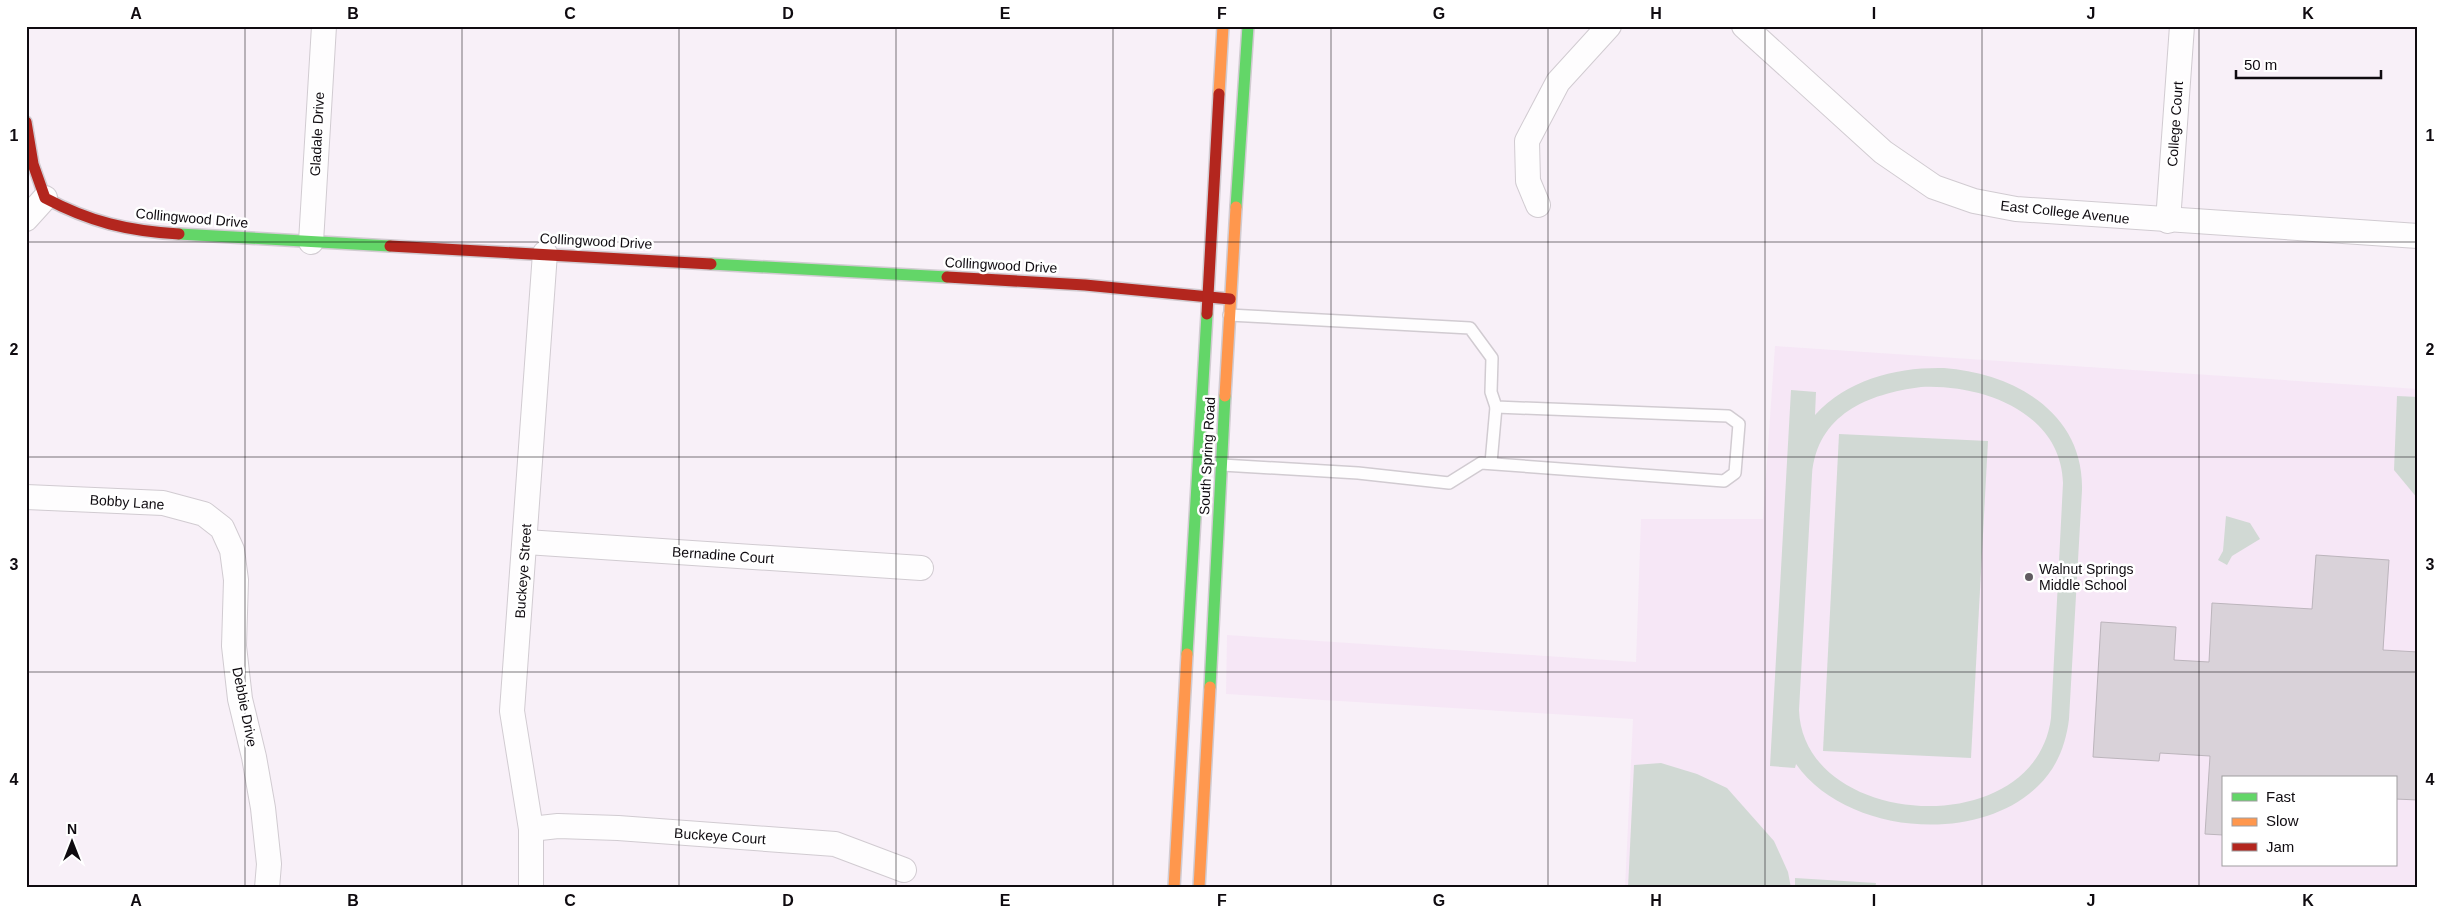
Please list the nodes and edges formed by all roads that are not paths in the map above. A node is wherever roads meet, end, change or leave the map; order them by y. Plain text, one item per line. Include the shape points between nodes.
1 (324, 26) edge
2 (1223, 26) edge
3 (1248, 26) edge
4 (1609, 26) edge
5 (1744, 26) edge
6 (2182, 26) edge
7 (26, 122) edge
8 (45, 198) junction
9 (1538, 205) dead end
10 (26, 219) edge
11 (2168, 221) junction
12 (2418, 236) edge
13 (311, 242) junction
14 (545, 253) junction
15 (1208, 297) junction
16 (1230, 299) junction
17 (1229, 315) junction
18 (1496, 407) junction
19 (1198, 456) junction
20 (1222, 461) junction
21 (1491, 464) junction
22 (26, 496) edge
23 (222, 528) joint
24 (526, 542) junction
25 (920, 568) dead end
26 (531, 829) junction
27 (904, 870) dead end
28 (267, 888) edge
29 (531, 888) edge
30 (1174, 888) edge
31 (1199, 888) edge

1 - 13 street, Gladale Drive
2 - 15 main road, South Spring Road
3 - 16 main road, South Spring Road
4 - 9 street via 1558,82 1527,141 1528,181
5 - 11 street, East College Avenue via 1884,152 1934,187 2016,209
6 - 11 street, College Court
7 - 8 main road via 33,164
8 - 10 street
8 - 13 main road, Collingwood Drive via 108,225
11 - 12 street, East College Avenue
13 - 14 main road, Collingwood Drive
14 - 15 main road, Collingwood Drive via 1085,285
14 - 24 street, Buckeye Street
15 - 16 main road, Collingwood Drive
15 - 19 main road, South Spring Road
16 - 17 main road, South Spring Road
17 - 18 lane via 1470,328 1492,358 1491,392
17 - 20 main road, South Spring Road
18 - 21 lane
18 - 21 lane via 1728,416 1740,424 1734,472 1724,481
19 - 20 main road
19 - 30 main road, South Spring Road
20 - 21 lane via 1449,482 1481,463
20 - 31 main road, South Spring Road
22 - 23 street, Bobby Lane via 163,503 204,514
23 - 28 street, Debbie Drive via 232,550 236,580 234,646 240,698 263,808 269,864
24 - 25 street, Bernadine Court
24 - 26 street, Buckeye Street via 512,710
26 - 27 street, Buckeye Court via 558,826 618,828 835,844
26 - 29 street, Buckeye Street

